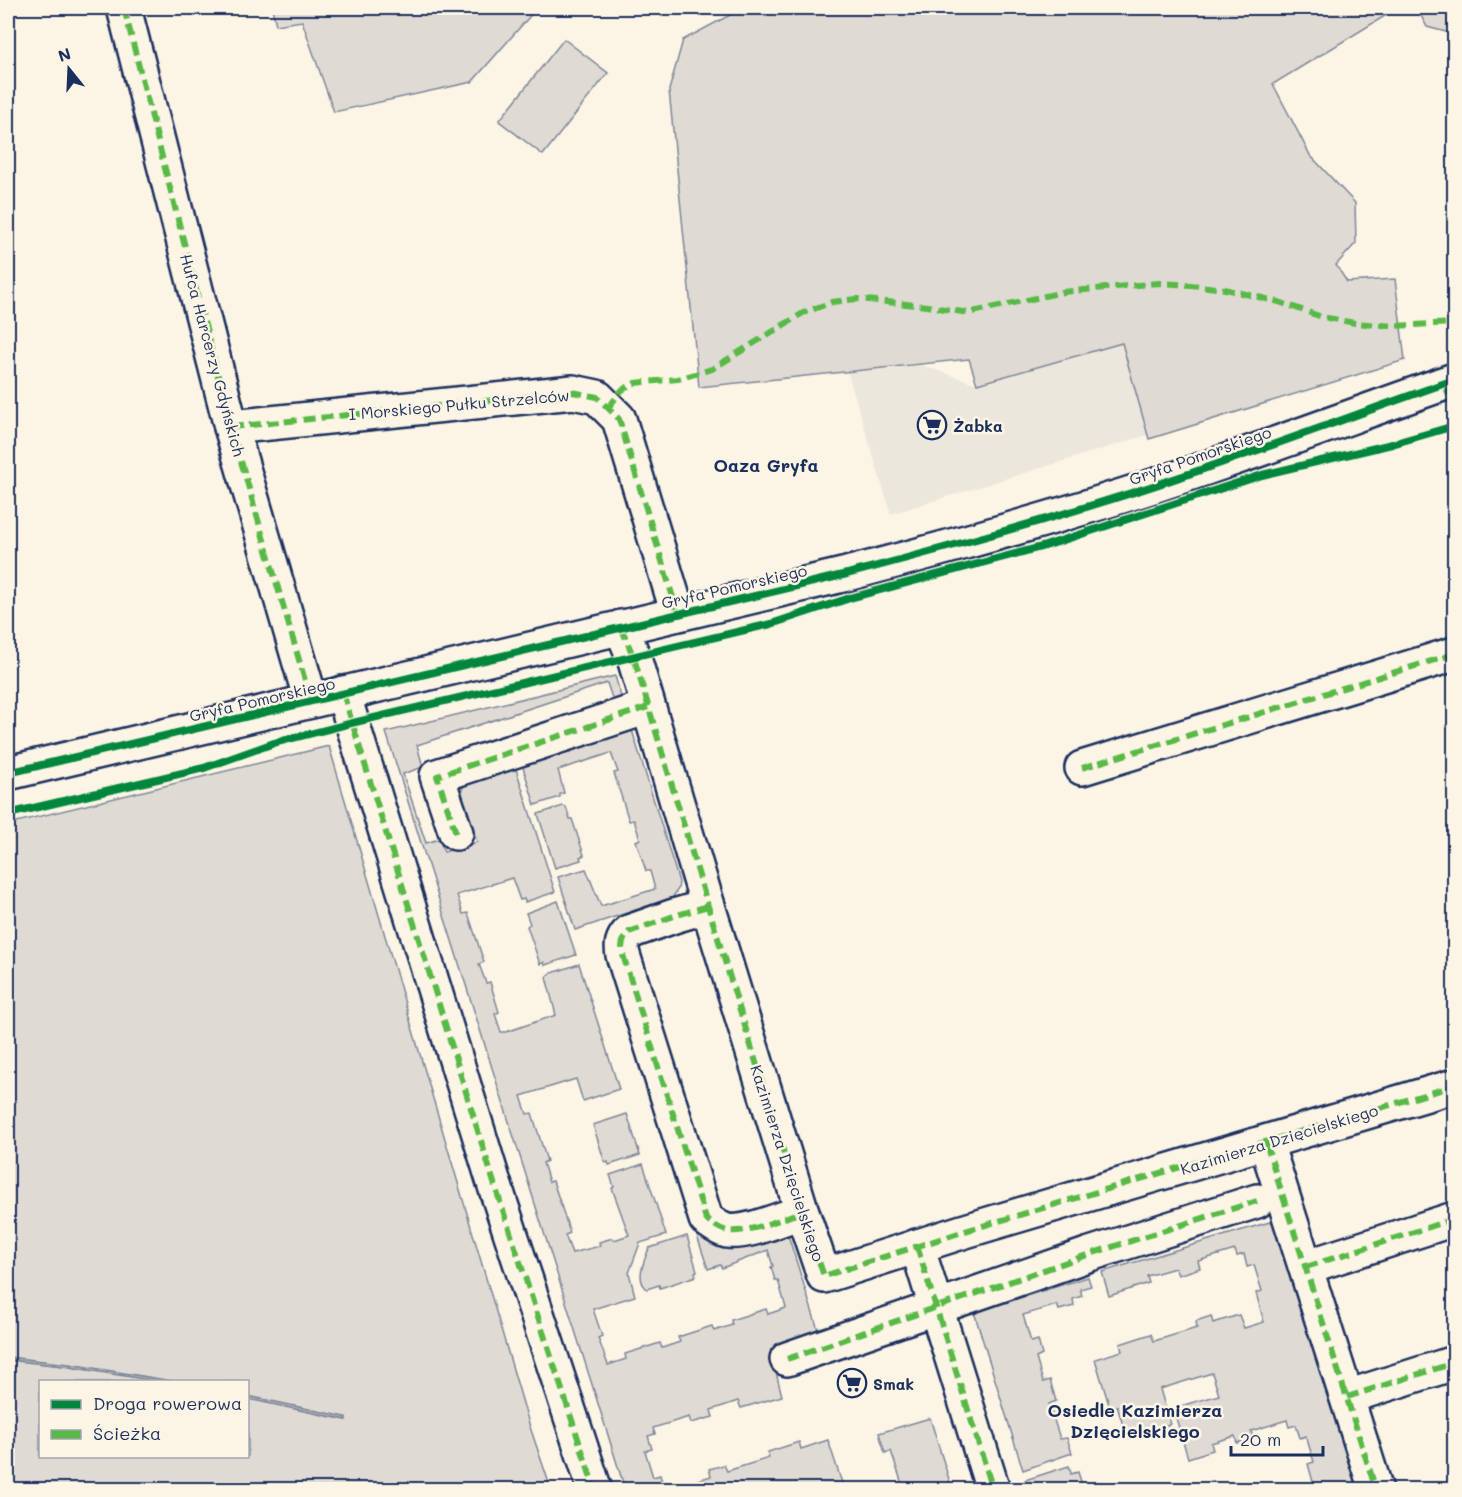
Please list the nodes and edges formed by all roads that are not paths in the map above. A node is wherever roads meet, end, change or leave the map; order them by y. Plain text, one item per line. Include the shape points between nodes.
1 (124, 8) edge
2 (1451, 392) edge
3 (231, 427) junction
4 (678, 614) junction
5 (621, 627) junction
6 (1455, 654) edge
7 (343, 693) junction
8 (311, 701) junction
9 (648, 707) junction
10 (1082, 768) dead end
11 (8, 773) edge
12 (456, 833) dead end
13 (708, 906) junction
14 (1455, 1086) edge
15 (1266, 1143) junction
16 (1257, 1201) dead end
17 (802, 1212) junction
18 (1455, 1219) edge
19 (917, 1246) junction
20 (1306, 1267) junction
21 (936, 1308) junction
22 (787, 1359) dead end
23 (1455, 1363) edge
24 (1347, 1397) junction
25 (595, 1490) edge
26 (993, 1490) edge
27 (1376, 1490) edge

1 - 3 street, Hufca Harcerzy Gdyńskich
2 - 4 street, Gryfa Pomorskiego via 1060,516 858,571
3 - 4 street, I Morskiego Pułku Strzelców via 573,392 597,397 620,419
3 - 8 street, Hufca Harcerzy Gdyńskich
4 - 5 street, Gryfa Pomorskiego
5 - 7 street, Gryfa Pomorskiego
5 - 9 street, Kazimierza Dzięcielskiego
6 - 10 street
7 - 8 street, Gryfa Pomorskiego
7 - 25 street via 487,1160
8 - 11 street, Gryfa Pomorskiego
9 - 12 street via 438,776
9 - 13 street, Kazimierza Dzięcielskiego
13 - 17 street, Kazimierza Dzięcielskiego
13 - 17 street via 629,932 621,945 623,955 706,1219 727,1231 742,1230
14 - 15 street, Kazimierza Dzięcielskiego
15 - 19 street, Kazimierza Dzięcielskiego
15 - 20 street
16 - 21 street
17 - 19 street, Kazimierza Dzięcielskiego via 824,1276
18 - 20 street
19 - 21 street
20 - 24 street
21 - 22 street
21 - 26 street
23 - 24 street
24 - 27 street

